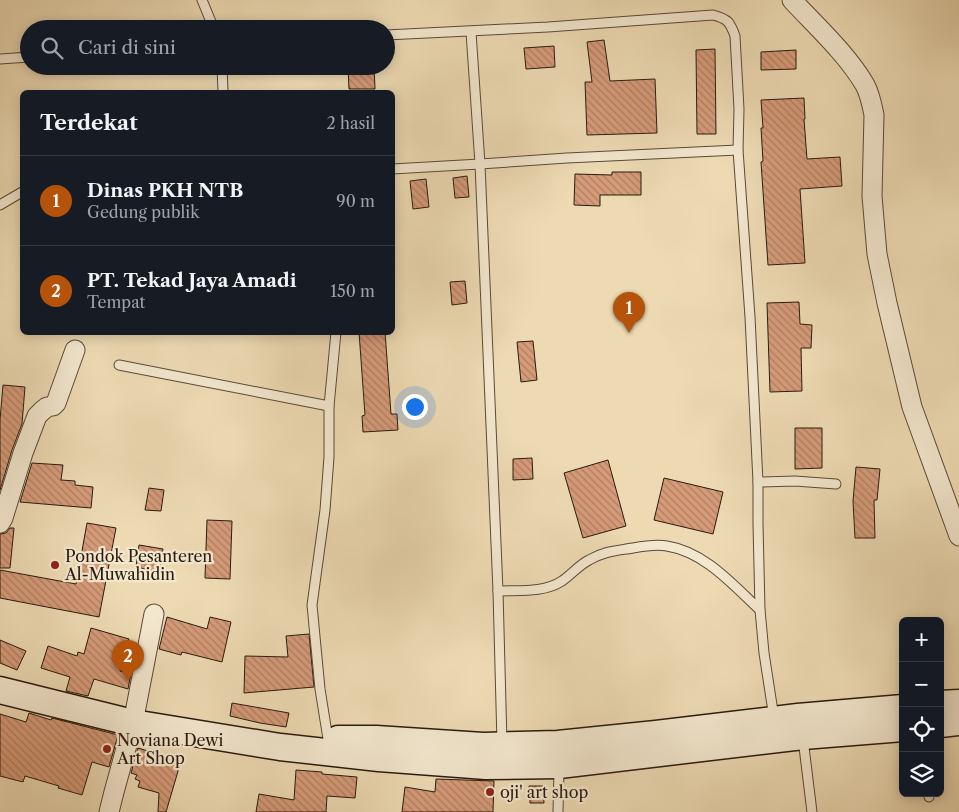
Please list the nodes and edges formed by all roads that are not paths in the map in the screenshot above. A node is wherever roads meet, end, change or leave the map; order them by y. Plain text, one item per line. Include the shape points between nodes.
1 (202, 0) edge
2 (792, 0) edge
3 (210, 20) edge
4 (471, 32) junction
5 (395, 35) edge
6 (20, 58) edge
7 (0, 59) edge
8 (222, 75) edge
9 (223, 90) edge
10 (738, 150) junction
11 (480, 164) junction
12 (395, 169) edge
13 (20, 193) edge
14 (0, 205) edge
15 (336, 335) edge
16 (75, 350) dead end
17 (119, 365) dead end
18 (329, 406) junction
19 (758, 482) junction
20 (836, 484) dead end
21 (0, 523) edge
22 (959, 536) edge
23 (498, 591) junction
24 (760, 610) junction
25 (154, 614) dead end
26 (0, 690) edge
27 (959, 703) edge
28 (944, 704) edge
29 (899, 709) edge
30 (959, 722) edge
31 (133, 723) junction
32 (944, 724) edge
33 (789, 728) junction
34 (899, 728) edge
35 (328, 746) junction
36 (490, 753) junction
37 (559, 765) junction
38 (109, 812) edge
39 (558, 812) edge
40 (812, 812) edge

1 - 3 lane
2 - 22 street via 851,65 866,86 871,102 874,115 872,196 877,254 912,407
4 - 5 lane
4 - 10 lane via 713,15 724,18 732,26 735,36
4 - 11 lane
6 - 7 lane
8 - 9 lane
10 - 11 lane
10 - 19 lane
11 - 12 lane
11 - 23 lane
13 - 14 lane
15 - 18 lane
16 - 21 street via 56,403 37,416
17 - 18 lane
18 - 35 lane via 325,510 312,605
19 - 20 lane
19 - 24 lane
23 - 24 lane via 545,588 604,552 666,546 705,561
23 - 36 lane
24 - 33 lane via 764,653
25 - 31 street
26 - 31 main road
27 - 28 main road
29 - 33 main road
30 - 32 main road
31 - 35 main road via 280,747
31 - 38 street
33 - 34 main road
33 - 36 main road via 656,734
33 - 37 main road
33 - 40 lane
35 - 36 main road via 376,739
36 - 37 main road
37 - 39 lane

